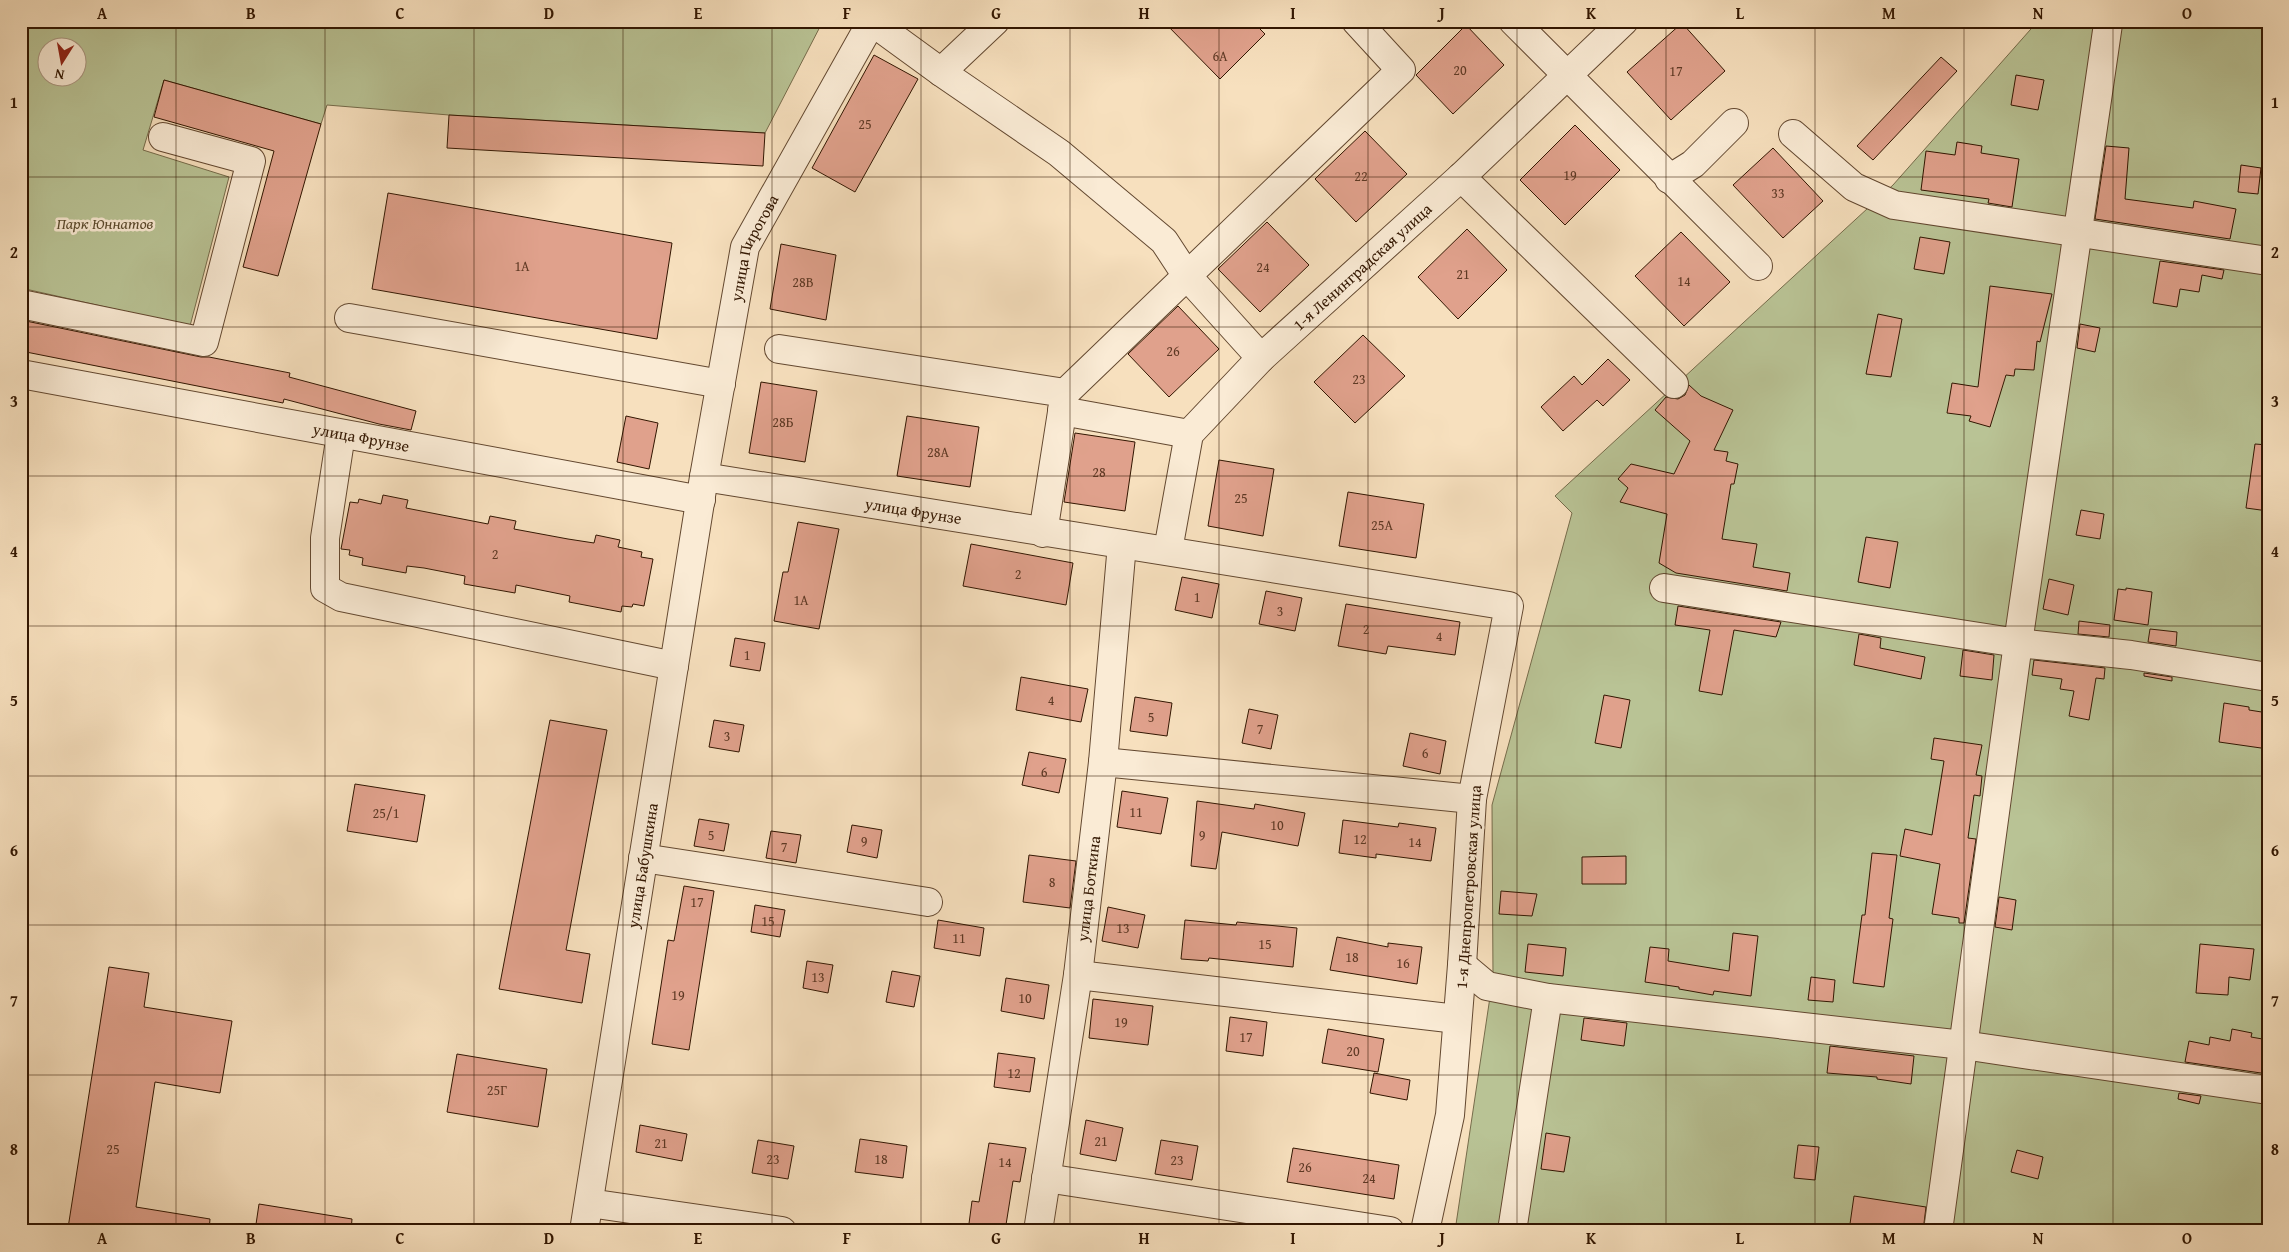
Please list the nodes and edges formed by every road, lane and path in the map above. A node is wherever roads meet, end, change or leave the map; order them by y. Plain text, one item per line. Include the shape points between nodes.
1 (871, 21) edge
2 (995, 21) edge
3 (1356, 21) edge
4 (1513, 21) edge
5 (1624, 21) edge
6 (2108, 24) dead end
7 (941, 72) junction
8 (1568, 75) junction
9 (1734, 123) dead end
10 (1793, 134) dead end
11 (164, 137) dead end
12 (1461, 177) junction
13 (1669, 179) junction
14 (2076, 234) junction
15 (2268, 261) edge
16 (1758, 266) dead end
17 (1187, 276) junction
18 (21, 304) edge
19 (349, 318) dead end
20 (778, 349) dead end
21 (1261, 358) junction
22 (21, 374) edge
23 (721, 384) junction
24 (1674, 384) dead end
25 (1064, 402) junction
26 (341, 434) junction
27 (1189, 434) junction
28 (702, 488) junction
29 (1043, 533) junction
30 (1122, 544) junction
31 (1168, 550) junction
32 (1664, 588) dead end
33 (2018, 643) junction
34 (674, 666) junction
35 (2268, 677) edge
36 (1103, 762) junction
37 (1472, 799) junction
38 (642, 858) junction
39 (928, 902) dead end
40 (1462, 965) junction
41 (1078, 975) junction
42 (1548, 998) junction
43 (1457, 1020) junction
44 (1963, 1044) junction
45 (2268, 1090) edge
46 (1046, 1178) junction
47 (589, 1204) junction
48 (584, 1231) edge
49 (782, 1231) edge
50 (1038, 1231) edge
51 (1390, 1231) edge
52 (1425, 1231) edge
53 (1512, 1231) edge
54 (1938, 1231) edge

1 - 7 street
1 - 23 street, улица Пирогова via 745,247
2 - 7 street
3 - 17 street via 1401,70
4 - 8 street
5 - 8 street, 1-я Ленинградская улица
6 - 14 street
7 - 17 street via 1066,160 1164,241
8 - 12 street, 1-я Ленинградская улица
8 - 13 street
9 - 13 street via 1693,164
10 - 14 street via 1854,187 1894,205
11 - 18 street via 251,161 204,342
12 - 21 street, 1-я Ленинградская улица
12 - 24 street
13 - 16 street
14 - 15 street
14 - 33 street
17 - 21 street
17 - 25 street
19 - 23 street
20 - 25 street
21 - 27 street, 1-я Ленинградская улица
22 - 26 street, улица Фрунзе
23 - 28 street, улица Пирогова
25 - 27 street
25 - 29 street
26 - 28 street, улица Фрунзе
26 - 34 street via 325,538 325,588 341,597
27 - 31 street
28 - 29 street, улица Фрунзе
28 - 34 street, улица Бабушкина
29 - 30 street, улица Фрунзе
30 - 31 street, 1-я Днепропетровская улица
30 - 36 street, улица Боткина
31 - 37 street, 1-я Днепропетровская улица via 1509,606
32 - 33 street
33 - 35 street via 2131,655
33 - 44 street
34 - 38 street, улица Бабушкина
36 - 37 street
36 - 41 street, улица Боткина
37 - 40 street, 1-я Днепропетровская улица
38 - 39 street
38 - 47 street, улица Бабушкина
40 - 42 street via 1487,986
40 - 43 street, 1-я Днепропетровская улица
41 - 43 street
41 - 46 street, улица Боткина
42 - 44 street
42 - 53 street
43 - 52 street, 1-я Днепропетровская улица via 1450,1115
44 - 45 street
44 - 54 street
46 - 50 street, улица Боткина
46 - 51 street
47 - 48 street, улица Бабушкина
47 - 49 street

